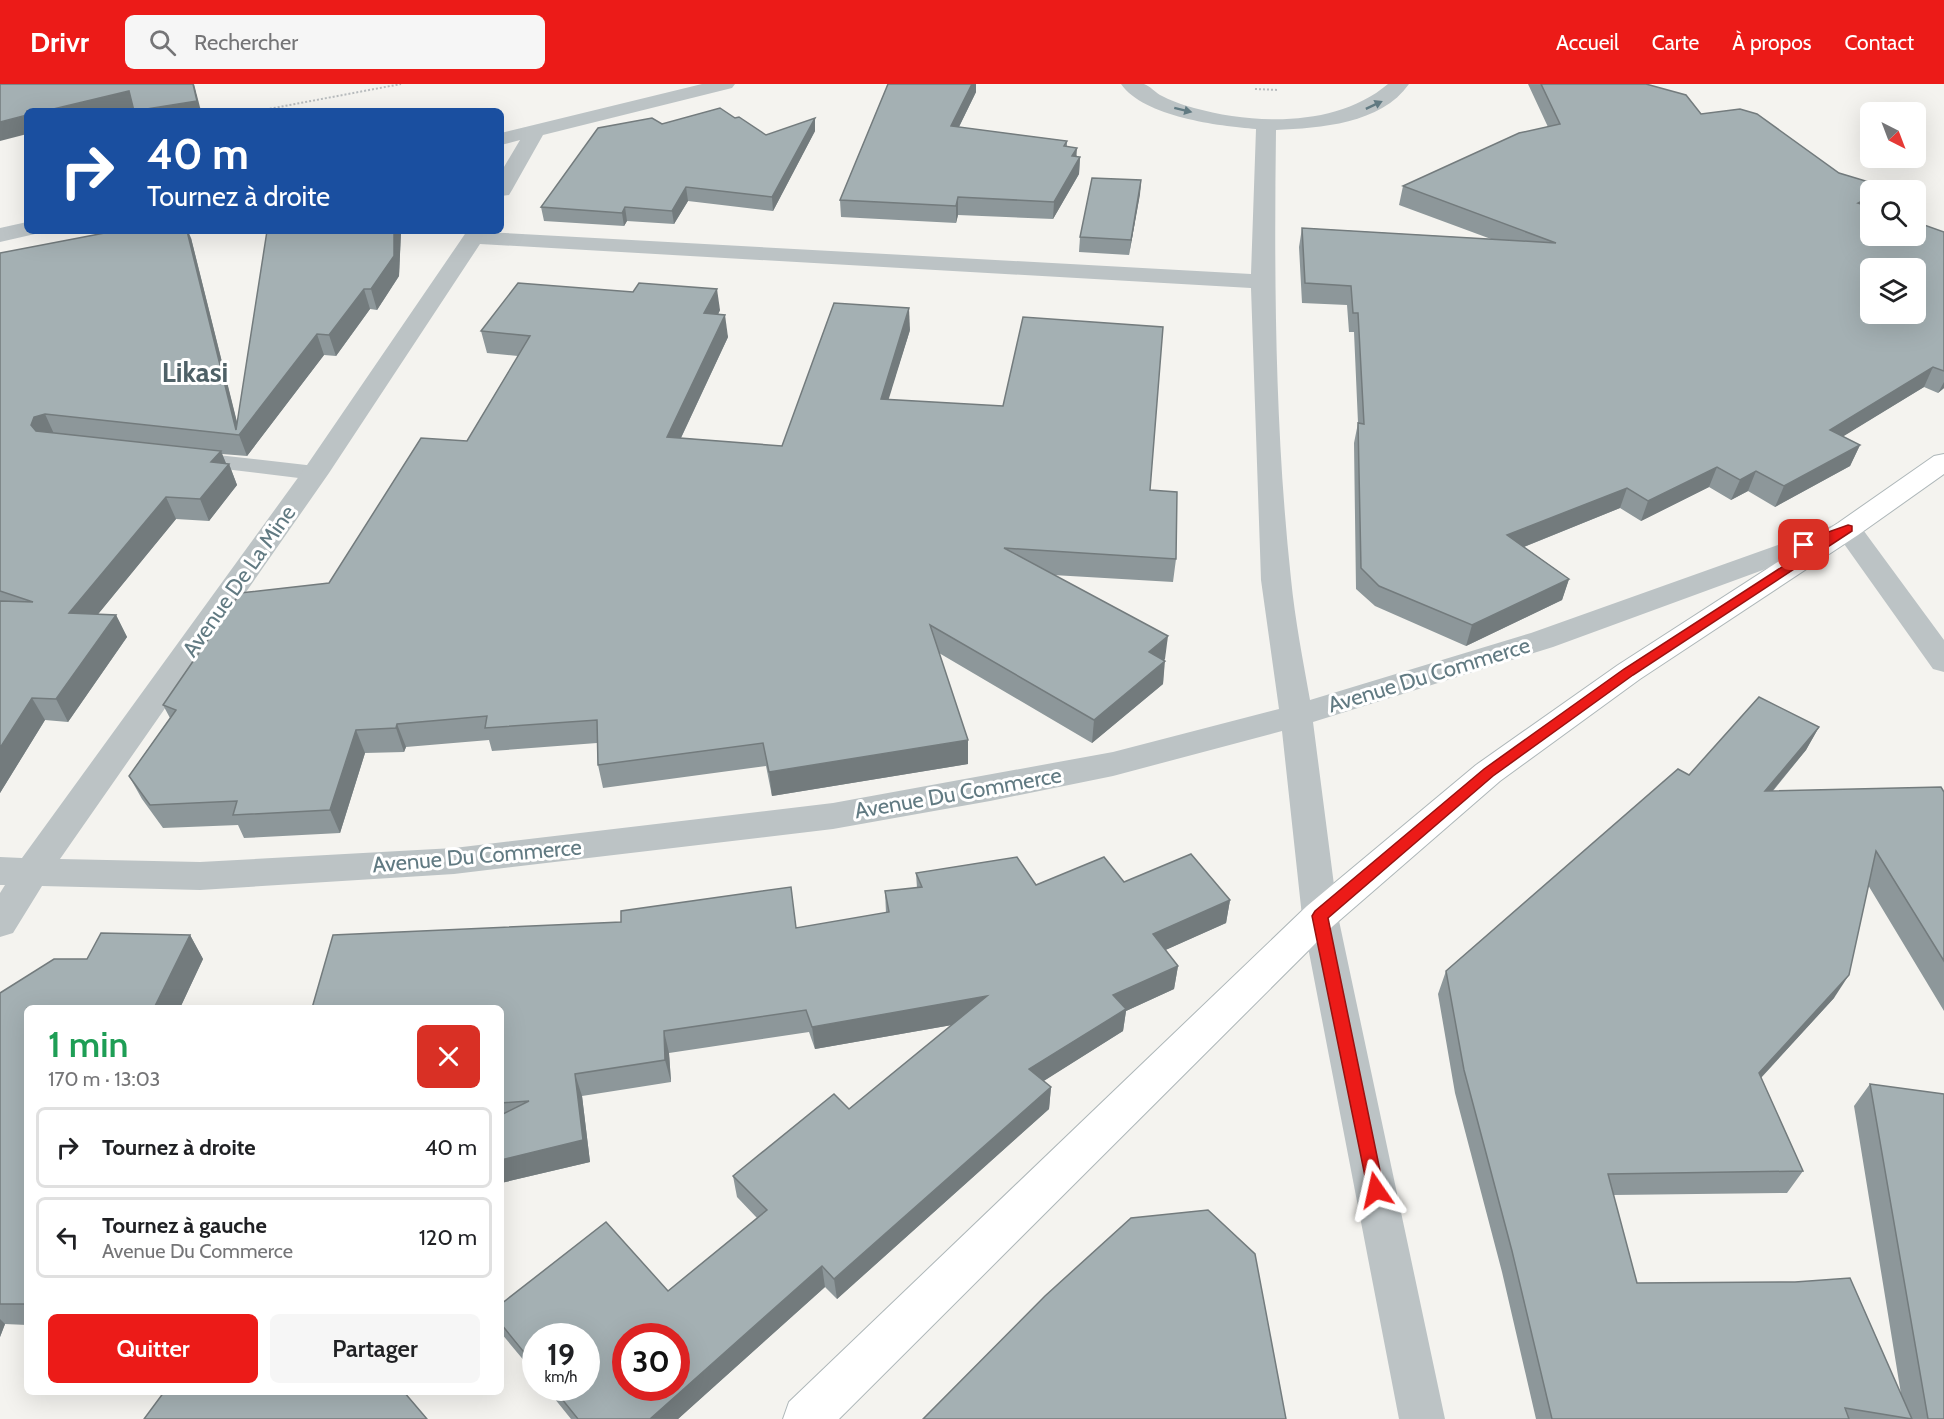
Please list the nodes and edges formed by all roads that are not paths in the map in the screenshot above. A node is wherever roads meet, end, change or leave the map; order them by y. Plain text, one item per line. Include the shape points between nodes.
1 (725, 84) edge
2 (1131, 84) edge
3 (1399, 84) edge
4 (1266, 124) junction
5 (534, 133) junction
6 (504, 138) edge
7 (504, 185) edge
8 (24, 230) edge
9 (476, 234) edge
10 (0, 235) edge
11 (1262, 282) junction
12 (174, 458) edge
13 (1944, 462) edge
14 (315, 473) junction
15 (1848, 529) junction
16 (1944, 662) edge
17 (1296, 716) junction
18 (17, 871) edge
19 (1320, 916) junction
20 (0, 923) edge
21 (806, 1419) edge
22 (1422, 1419) edge

1 - 5 street
2 -> 4 street via 1173,108 1217,119
4 -> 3 street via 1313,122 1353,114 1383,101
4 - 11 street
5 - 6 street
5 - 7 street
8 - 10 street
9 - 11 street
9 - 14 street, Avenue De La Mine
11 - 17 street via 1276,580
12 - 14 lane
13 - 15 main road
14 - 18 street, Avenue De La Mine
15 - 16 street
15 - 17 street, Avenue Du Commerce via 1542,639
15 - 19 main road via 1629,672 1488,773
17 - 18 street, Avenue Du Commerce via 1113,764 990,789 833,816 661,838 454,861 200,876
17 - 19 street
18 - 20 street, Avenue De La Mine
19 - 21 main road
19 - 22 street

